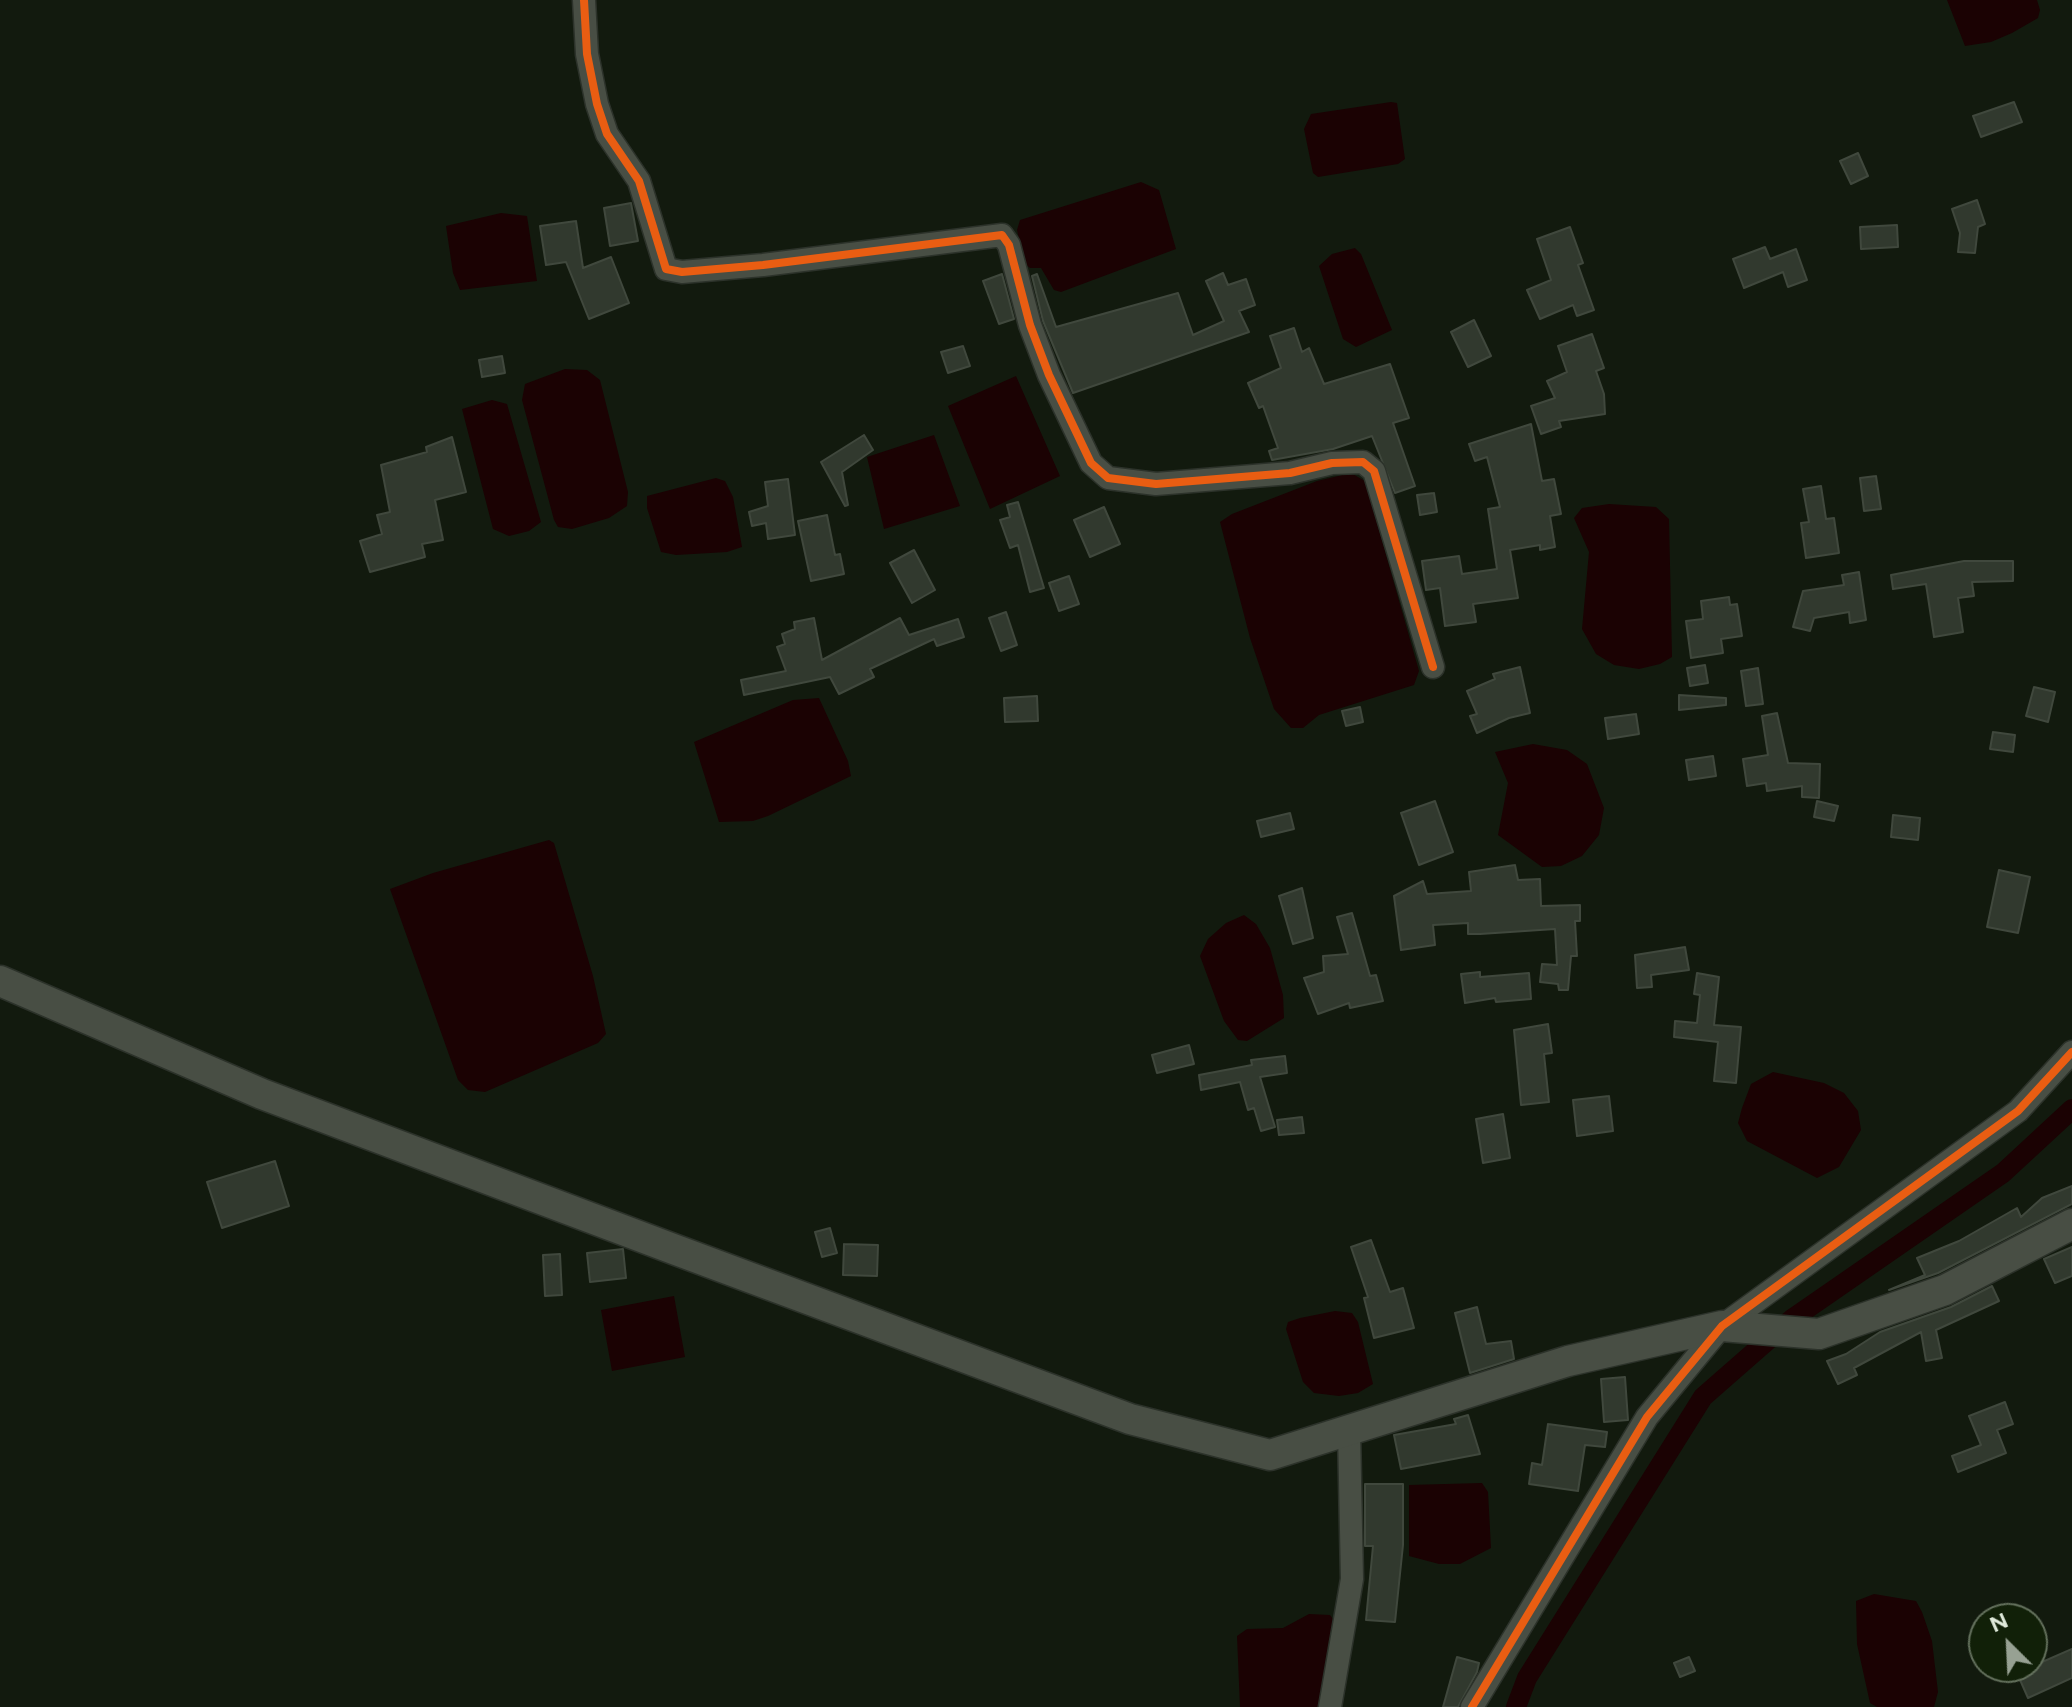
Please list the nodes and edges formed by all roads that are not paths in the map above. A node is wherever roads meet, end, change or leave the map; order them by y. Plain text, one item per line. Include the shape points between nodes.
1 (584, 0) edge
2 (1433, 667) dead end
3 (0, 981) edge
4 (2072, 1052) edge
5 (2072, 1224) edge
6 (1722, 1326) junction
7 (1349, 1431) junction
8 (1330, 1707) edge
9 (1472, 1707) edge

1 - 2 street via 597,104 607,134 639,181 666,269 763,265 1002,235 1049,375 1091,463 1108,478 1156,484 1363,462 1374,471
3 - 7 main road via 262,1094 1130,1419 1270,1455
4 - 6 street via 2018,1111
5 - 6 main road via 1945,1290 1819,1334
6 - 7 main road via 1568,1361
6 - 9 street via 1647,1417
7 - 8 street via 1352,1579

